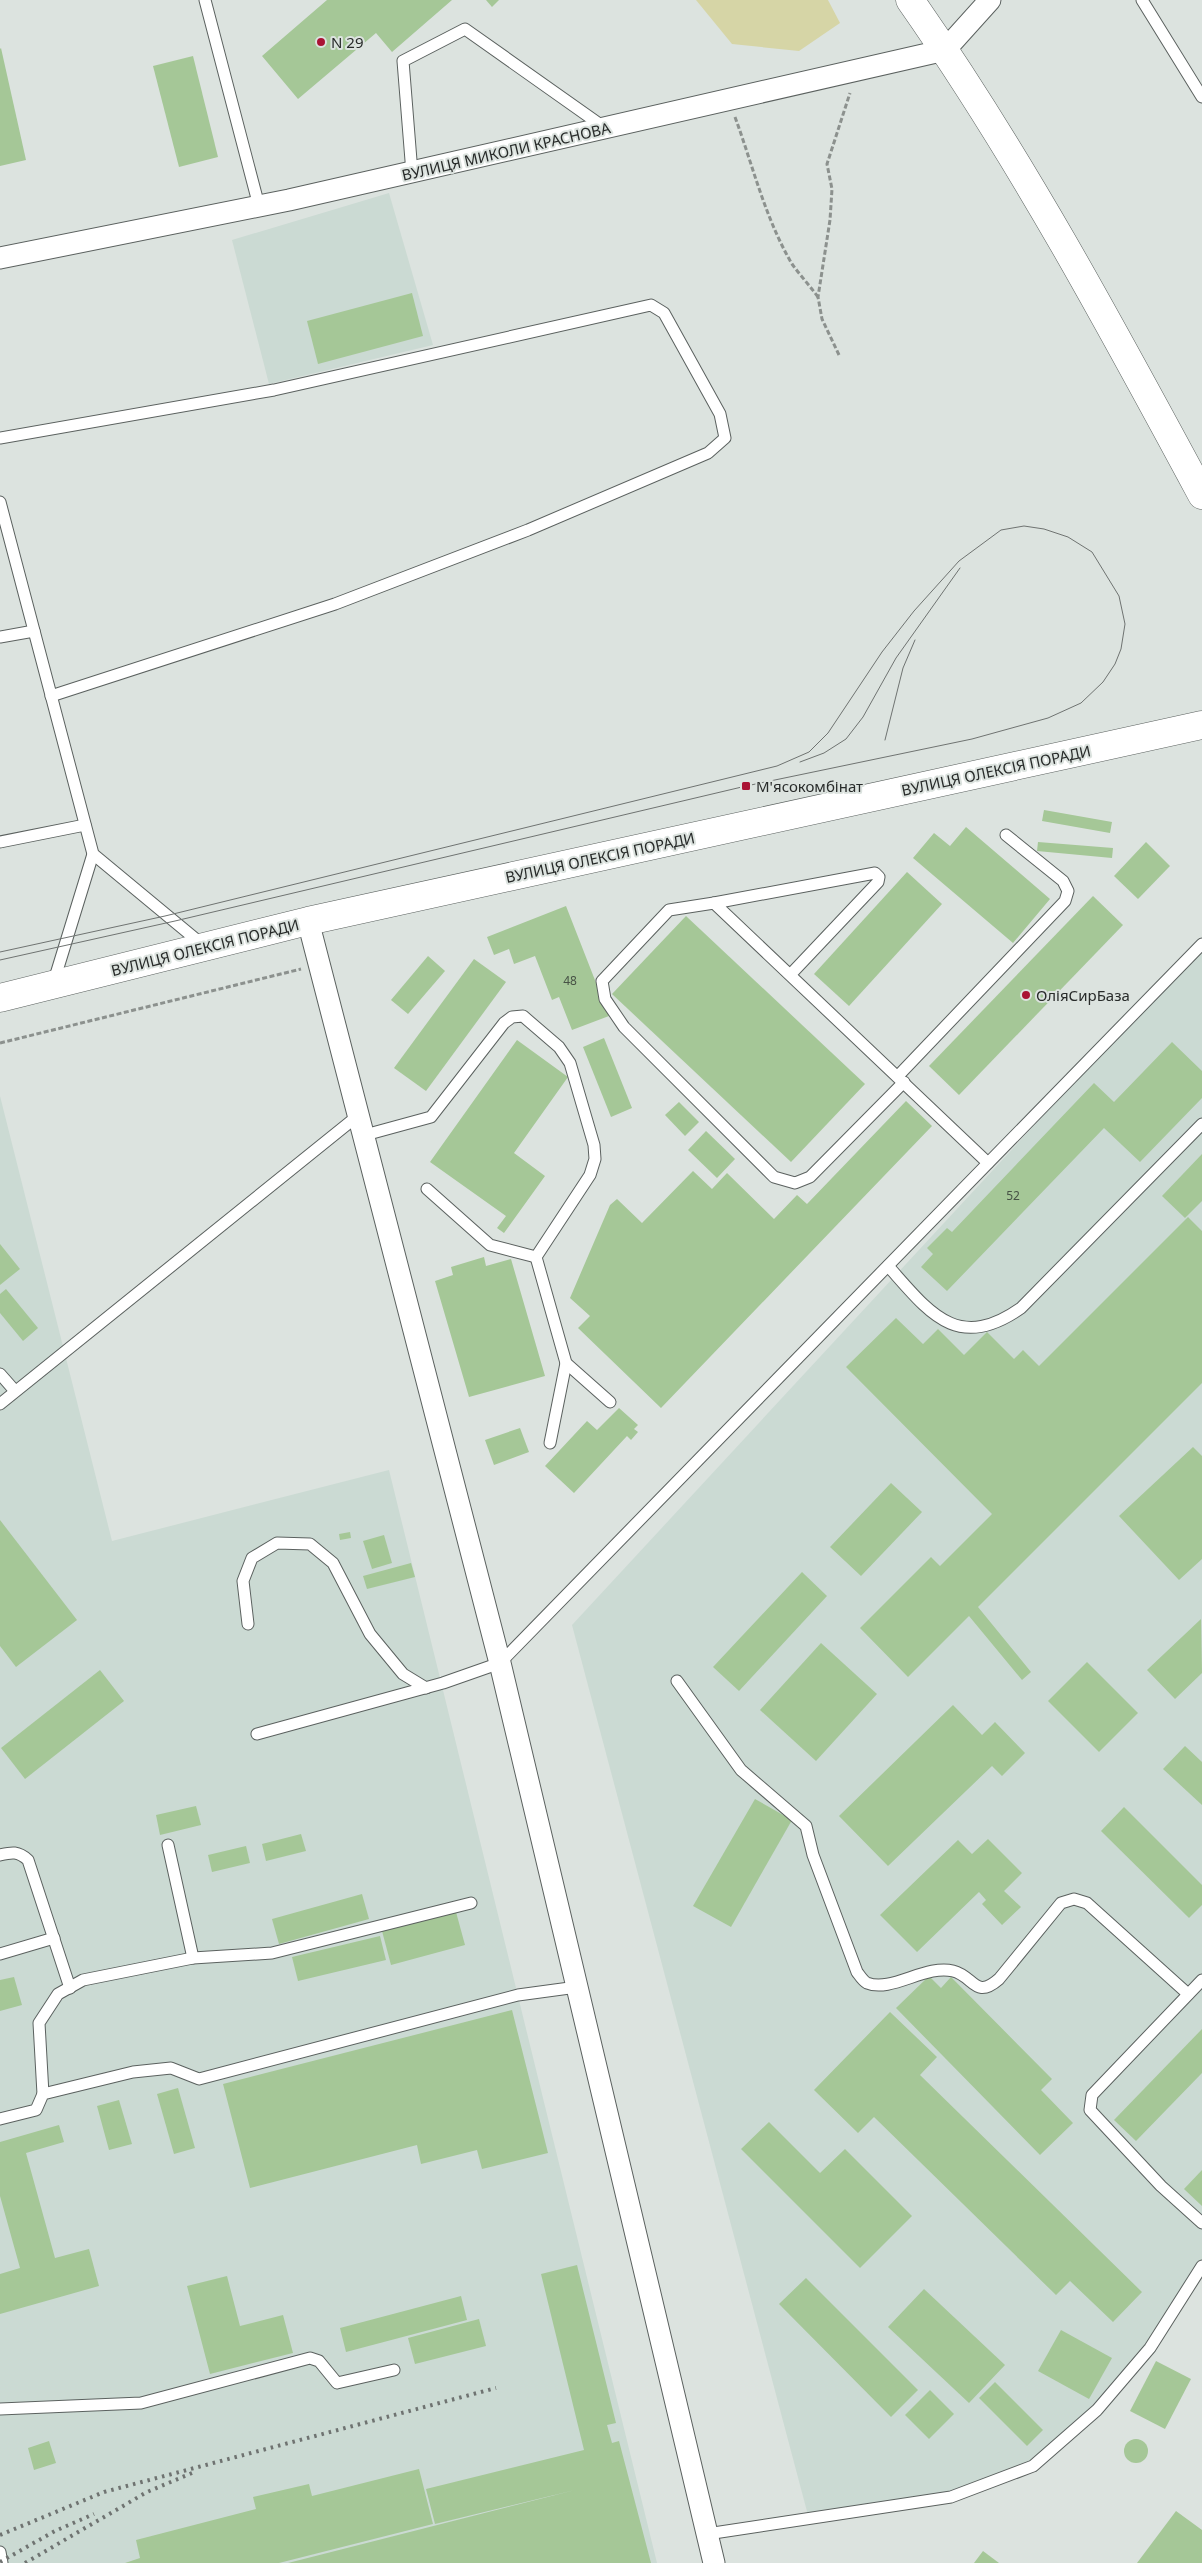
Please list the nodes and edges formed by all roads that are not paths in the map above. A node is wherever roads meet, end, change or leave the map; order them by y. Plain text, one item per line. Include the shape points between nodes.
1 (205, 0) edge
2 (910, 0) edge
3 (990, 0) edge
4 (1142, 0) edge
5 (945, 50) junction
6 (1202, 97) edge
7 (605, 128) junction
8 (412, 173) junction
9 (258, 206) junction
10 (0, 258) edge
11 (0, 438) edge
12 (1202, 495) edge
13 (0, 502) edge
14 (34, 630) junction
15 (0, 637) edge
16 (51, 696) junction
17 (1202, 725) edge
18 (85, 825) junction
19 (1006, 835) dead end
20 (0, 842) edge
21 (93, 854) junction
22 (714, 903) junction
23 (308, 921) junction
24 (1202, 944) edge
25 (207, 948) junction
26 (790, 974) junction
27 (53, 984) junction
28 (0, 998) edge
29 (901, 1079) junction
30 (360, 1114) junction
31 (1202, 1124) edge
32 (365, 1135) junction
33 (988, 1163) junction
34 (427, 1189) dead end
35 (536, 1257) junction
36 (888, 1266) junction
37 (566, 1363) junction
38 (0, 1374) edge
39 (15, 1392) junction
40 (610, 1402) dead end
41 (0, 1404) edge
42 (550, 1443) dead end
43 (248, 1624) dead end
44 (500, 1663) junction
45 (678, 1682) dead end
46 (426, 1688) junction
47 (257, 1734) dead end
48 (168, 1845) dead end
49 (0, 1855) edge
50 (471, 1903) dead end
51 (54, 1938) junction
52 (0, 1954) edge
53 (192, 1958) junction
54 (1202, 1980) edge
55 (577, 1987) junction
56 (70, 1988) junction
57 (1188, 1994) junction
58 (43, 2094) junction
59 (0, 2119) edge
60 (1202, 2223) edge
61 (1202, 2266) edge
62 (394, 2370) dead end
63 (0, 2409) edge
64 (707, 2534) junction
65 (0, 2552) edge
66 (2, 2563) edge
67 (714, 2563) edge

1 - 9 lane
2 - 5 main road
3 - 5 street
4 - 6 lane
5 - 7 street, ВУЛИЦЯ МИКОЛИ КРАСНОВА
5 - 12 main road via 1086,279
7 - 8 street, ВУЛИЦЯ МИКОЛИ КРАСНОВА
7 - 8 lane via 465,29 403,61
8 - 9 street, ВУЛИЦЯ МИКОЛИ КРАСНОВА
9 - 10 street, ВУЛИЦЯ МИКОЛИ КРАСНОВА
11 - 16 lane via 274,390 650,304 664,314 720,414 724,438 708,453 528,530 335,604
13 - 14 lane
14 - 15 lane
14 - 16 lane
16 - 18 lane
17 - 23 main road, ВУЛИЦЯ ОЛЕКСІЯ ПОРАДИ
18 - 20 lane
18 - 21 lane
19 - 29 lane via 1063,881 1068,891 1065,901
21 - 25 lane
21 - 27 lane
22 - 26 lane
22 - 26 lane via 875,873 879,877 878,882
22 - 29 lane via 669,910 602,981 606,999 624,1027 774,1177 795,1183 810,1177
23 - 25 main road, ВУЛИЦЯ ОЛЕКСІЯ ПОРАДИ
23 - 30 street
24 - 33 lane
25 - 27 main road, ВУЛИЦЯ ОЛЕКСІЯ ПОРАДИ
26 - 29 lane
27 - 28 main road, ВУЛИЦЯ ОЛЕКСІЯ ПОРАДИ
29 - 33 lane
30 - 32 street
30 - 39 lane
31 - 36 lane via 1021,1308 1001,1322 973,1328 950,1324 928,1311
32 - 35 lane via 431,1117 504,1023 512,1017 523,1016 559,1047 570,1063 594,1145 595,1159 590,1174
32 - 44 street
33 - 36 lane
34 - 35 lane via 490,1245
35 - 37 lane
36 - 44 lane
37 - 40 lane
37 - 42 lane
38 - 39 lane
39 - 41 lane
43 - 46 lane via 243,1581 252,1558 277,1543 310,1544 333,1563 346,1593 375,1640 402,1674
44 - 46 lane
44 - 55 street
45 - 57 lane via 741,1770 806,1826 813,1855 857,1972 865,1982 878,1986 940,1969 956,1971 978,1988 990,1987 1061,1903 1074,1898 1087,1903
46 - 47 lane
48 - 53 lane
49 - 51 lane via 14,1852 28,1860
50 - 53 lane via 272,1953
51 - 52 lane
51 - 56 lane
53 - 56 lane via 83,1980
54 - 57 lane
55 - 58 lane via 518,1995 199,2079 171,2068 133,2072
55 - 64 street
56 - 58 lane via 58,1994 40,2024
57 - 60 lane via 1092,2095 1090,2110 1161,2186
58 - 59 lane via 36,2110
61 - 64 lane via 1150,2348 1097,2410 1033,2466 951,2497
62 - 63 lane via 337,2382 319,2361 310,2358 141,2403
64 - 67 street
65 - 66 lane

